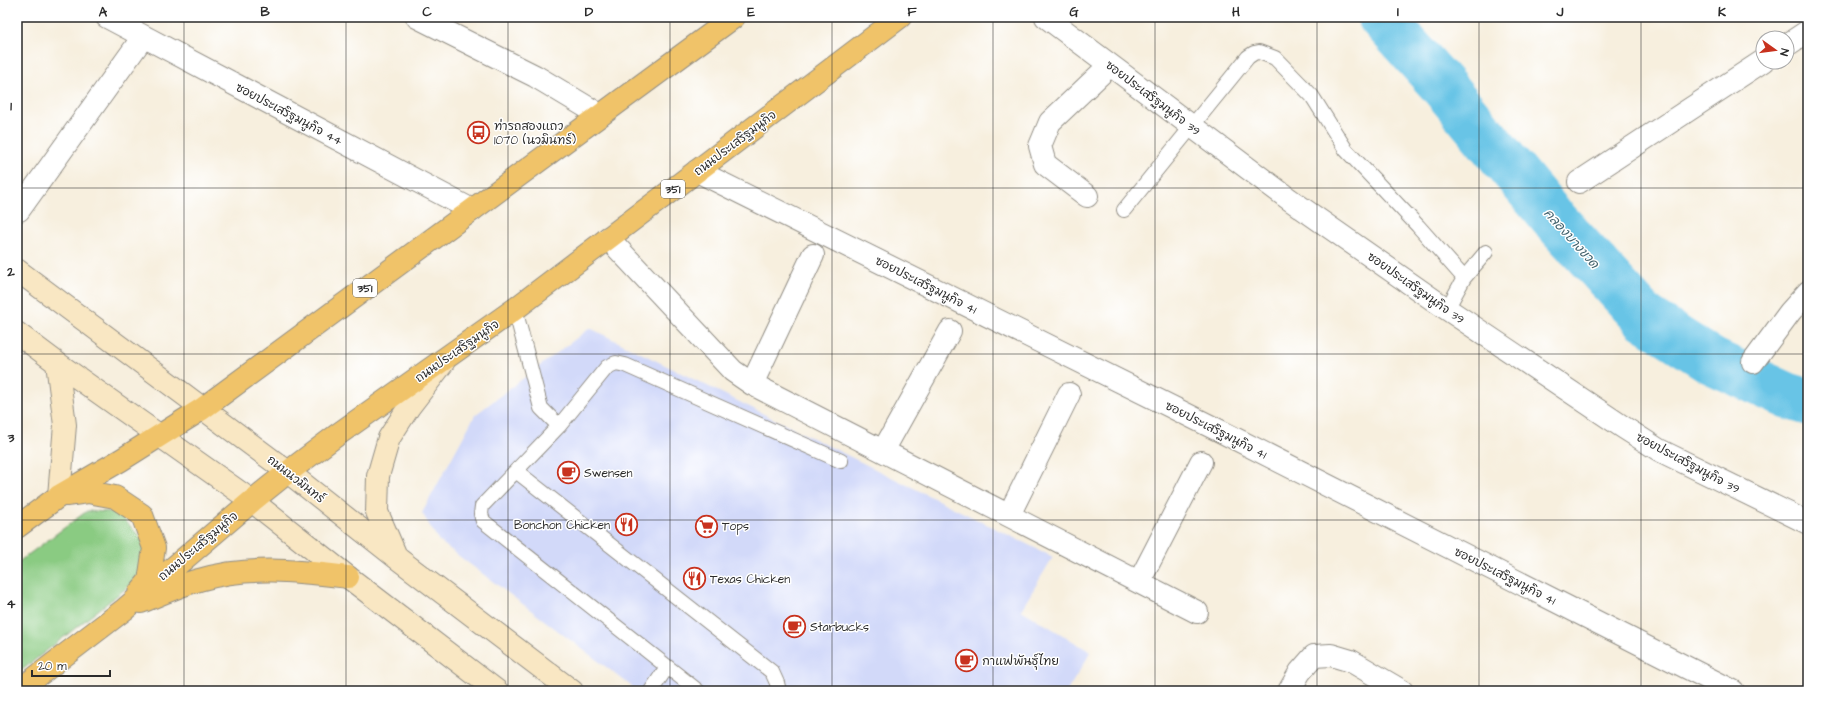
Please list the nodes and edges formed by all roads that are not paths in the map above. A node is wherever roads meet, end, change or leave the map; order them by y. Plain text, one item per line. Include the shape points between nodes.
1 (107, 17) edge
2 (416, 17) edge
3 (734, 17) edge
4 (900, 17) edge
5 (1046, 17) edge
6 (1808, 31) edge
7 (143, 37) junction
8 (1795, 40) edge
9 (1109, 66) junction
10 (1755, 66) edge
11 (600, 115) junction
12 (1191, 127) junction
13 (698, 171) junction
14 (1579, 182) dead end
15 (1087, 196) dead end
16 (19, 210) dead end
17 (472, 210) junction
18 (1124, 210) dead end
19 (608, 238) junction
20 (1486, 252) dead end
21 (813, 255) dead end
22 (17, 270) edge
23 (1464, 278) junction
24 (1808, 292) edge
25 (515, 309) junction
26 (1447, 309) junction
27 (950, 330) dead end
28 (17, 333) edge
29 (445, 360) junction
30 (1753, 362) dead end
31 (57, 363) junction
32 (752, 384) junction
33 (1069, 394) dead end
34 (202, 409) junction
35 (559, 426) junction
36 (159, 436) junction
37 (883, 451) junction
38 (841, 461) dead end
39 (1201, 462) dead end
40 (516, 471) junction
41 (288, 472) junction
42 (60, 496) junction
43 (252, 501) junction
44 (1009, 515) junction
45 (1808, 523) edge
46 (17, 527) edge
47 (397, 558) junction
48 (348, 577) junction
49 (1139, 582) junction
50 (125, 609) junction
51 (1198, 612) dead end
52 (668, 667) junction
53 (682, 686) edge
54 (18, 691) edge
55 (497, 691) edge
56 (572, 691) edge
57 (651, 691) edge
58 (698, 691) edge
59 (779, 691) edge
60 (1289, 691) edge
61 (1402, 691) edge
62 (1733, 691) edge

1 - 7 street, ซอยประเสริฐมนูกิจ 44
2 - 11 street via 535,76
3 - 11 main road, 351
4 - 13 main road, ถนนประเสริฐมนูกิจ / 351
5 - 9 street, ซอยประเสริฐมนูกิจ 39
6 - 8 street
7 - 16 street
7 - 17 street, ซอยประเสริฐมนูกิจ 44
9 - 12 street, ซอยประเสริฐมนูกิจ 39
9 - 15 street via 1050,122 1040,146 1045,164
10 - 14 street
11 - 17 main road, 351
12 - 18 lane
12 - 23 lane via 1248,57 1259,52 1275,58 1312,96 1346,150
12 - 26 street, ซอยประเสริฐมนูกิจ 39
13 - 19 main road, ถนนประเสริฐมนูกิจ / 351
13 - 62 street, ซอยประเสริฐมนูกิจ 41 via 1220,431
17 - 34 main road, 351
19 - 25 main road, ถนนประเสริฐมนูกิจ / 351
19 - 32 street via 733,371
20 - 23 lane
21 - 32 street
22 - 34 main road, ถนนนวมินทร์
23 - 26 lane
24 - 30 street
25 - 29 main road, ถนนประเสริฐมนูกิจ / 351
25 - 35 lane via 541,408
26 - 45 street, ซอยประเสริฐมนูกิจ 39 via 1659,450
27 - 37 street
28 - 31 main road
29 - 41 main road, ถนนประเสริฐมนูกิจ / 351
29 - 47 main road via 389,438 378,476 377,512
31 - 36 main road
31 - 42 main road via 65,425
32 - 37 street
33 - 44 street
34 - 36 main road, 351
34 - 41 main road, ถนนนวมินทร์
35 - 38 lane via 608,367 616,363
35 - 40 lane
36 - 42 main road, 351
36 - 43 main road
37 - 44 street
39 - 49 street
40 - 52 lane via 482,506 483,521
40 - 59 lane via 772,672
41 - 43 main road, ถนนประเสริฐมนูกิจ / 351
41 - 47 main road, ถนนนวมินทร์
42 - 46 main road, 351
42 - 50 main road via 88,492 114,497 142,516 154,548 149,581
43 - 48 main road
43 - 50 main road, ถนนประเสริฐมนูกิจ / 351
44 - 49 street
47 - 56 main road, ถนนนวมินทร์
48 - 50 main road via 289,570 234,572 198,580
48 - 55 main road
49 - 51 street
50 - 54 main road, ถนนประเสริฐมนูกิจ / 351
52 - 53 lane
52 - 57 lane
53 - 58 lane
60 - 61 street via 1300,672 1314,656 1331,655 1351,661

